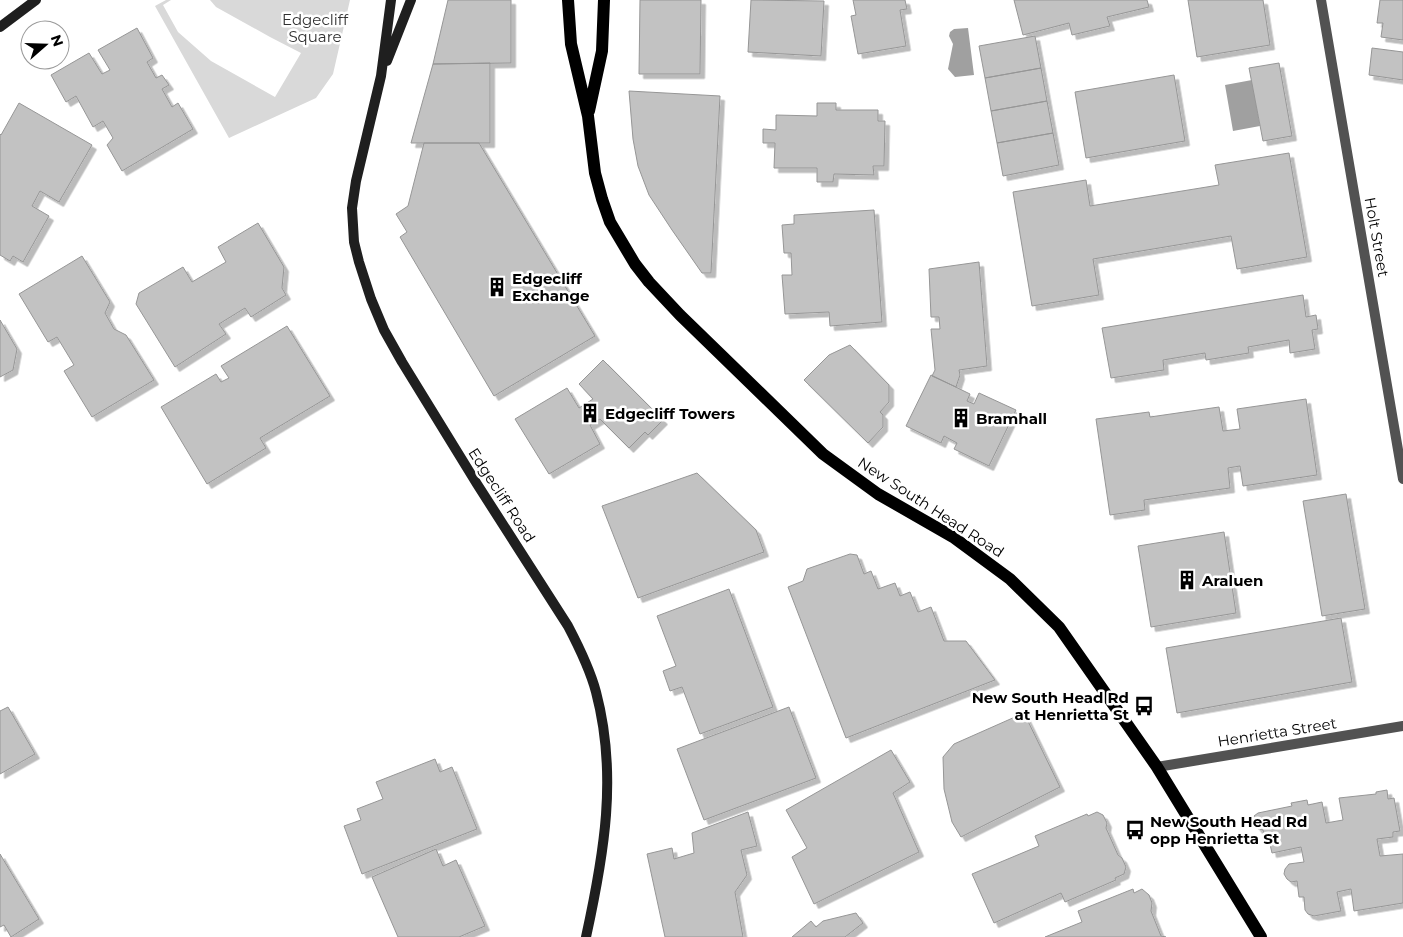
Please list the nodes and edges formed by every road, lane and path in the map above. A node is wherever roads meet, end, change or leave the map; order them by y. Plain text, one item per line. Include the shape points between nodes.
1 (36, 0) edge
2 (391, 0) edge
3 (411, 0) edge
4 (568, 0) edge
5 (604, 0) edge
6 (1320, 0) edge
7 (0, 26) edge
8 (382, 76) junction
9 (588, 116) junction
10 (1403, 480) edge
11 (1403, 726) edge
12 (1157, 767) junction
13 (586, 937) edge
14 (1261, 937) edge

1 - 7 street
2 - 8 street, Edgecliff Road
3 - 8 street, Edgecliff Road
4 - 9 main road, New South Head Road via 571,44
5 - 9 main road, New South Head Road via 602,52
6 - 10 street, Holt Street
8 - 13 street, Edgecliff Road via 356,181 352,208 354,242 384,330 568,626 595,691 607,756 607,792 605,837
9 - 12 main road, New South Head Road via 595,173 607,214 621,243 649,282 824,454 878,494 953,537 1010,578 1059,627
11 - 12 street, Henrietta Street
12 - 14 main road, New South Head Road

